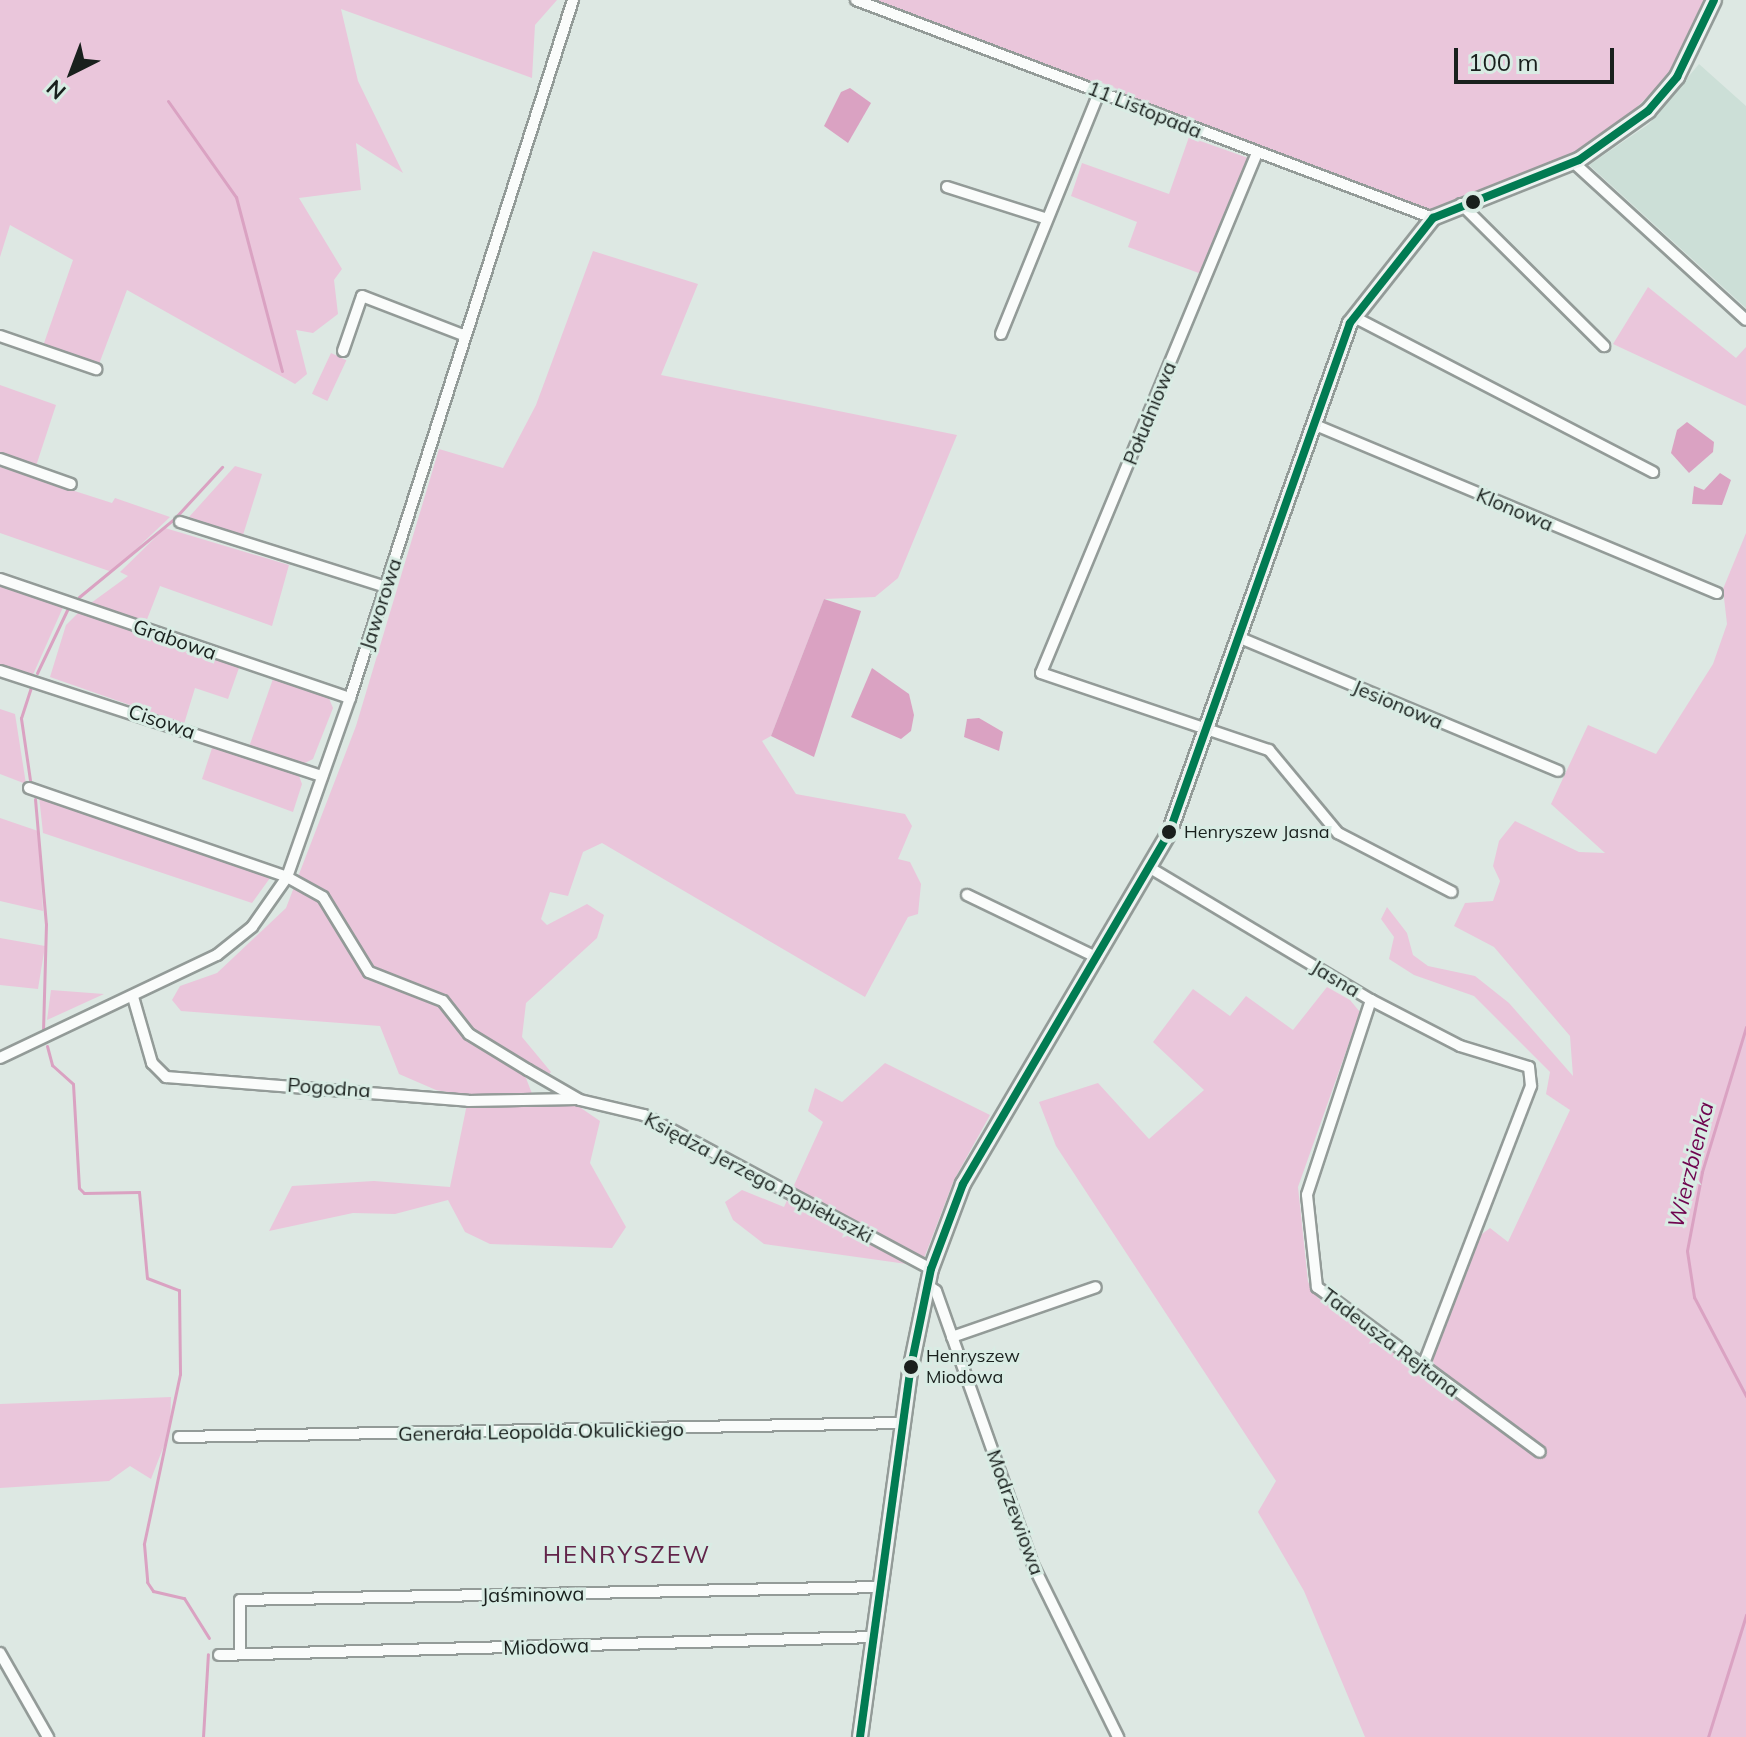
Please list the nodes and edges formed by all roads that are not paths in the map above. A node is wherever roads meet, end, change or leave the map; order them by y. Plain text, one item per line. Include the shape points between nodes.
1 (573, 0) edge
2 (856, 0) edge
3 (1714, 0) edge
4 (1099, 93) junction
5 (1257, 153) junction
6 (1573, 162) junction
7 (947, 187) dead end
8 (1460, 203) junction
9 (1045, 218) junction
10 (1433, 218) junction
11 (1354, 317) junction
12 (1746, 320) edge
13 (1001, 334) dead end
14 (463, 335) junction
15 (0, 336) edge
16 (1604, 346) dead end
17 (343, 351) dead end
18 (96, 369) dead end
19 (1313, 424) junction
20 (0, 459) edge
21 (1653, 472) dead end
22 (71, 484) dead end
23 (180, 522) dead end
24 (0, 579) edge
25 (386, 587) junction
26 (1717, 593) dead end
27 (1238, 637) junction
28 (0, 671) edge
29 (350, 698) junction
30 (1206, 728) junction
31 (1558, 771) dead end
32 (322, 776) junction
33 (29, 788) dead end
34 (1152, 869) junction
35 (287, 877) junction
36 (1452, 892) dead end
37 (967, 895) dead end
38 (1098, 958) junction
39 (133, 997) junction
40 (1371, 1000) junction
41 (0, 1058) edge
42 (580, 1100) junction
43 (928, 1277) junction
44 (1096, 1287) dead end
45 (952, 1337) junction
46 (1423, 1366) junction
47 (903, 1423) junction
48 (179, 1437) dead end
49 (1540, 1452) dead end
50 (881, 1587) junction
51 (874, 1637) junction
52 (0, 1653) edge
53 (240, 1654) junction
54 (219, 1655) dead end
55 (48, 1737) edge
56 (860, 1737) edge
57 (1118, 1737) edge

1 - 14 street, Jaworowa
2 - 4 street, 11 Listopada
3 - 6 street via 1677,77 1648,111
4 - 5 street, 11 Listopada
4 - 9 street
5 - 10 street, 11 Listopada
5 - 30 street, Południowa via 1041,673
6 - 8 street
6 - 12 street
7 - 9 street
8 - 10 street
8 - 16 street
9 - 13 street
10 - 11 street
11 - 19 street
11 - 21 street
14 - 17 street via 362,296
14 - 25 street, Jaworowa
15 - 18 street
19 - 26 street, Klonowa
19 - 27 street
20 - 22 street
23 - 25 street
24 - 29 street, Grabowa
25 - 29 street, Jaworowa
27 - 30 street
27 - 31 street, Jesionowa
28 - 32 street, Cisowa
29 - 32 street, Jaworowa
30 - 34 street
30 - 36 street via 1269,750 1338,833
32 - 35 street, Jaworowa
33 - 35 street, Księdza Jerzego Popiełuszki
34 - 38 street
34 - 40 street, Jasna
35 - 39 street, Jaworowa via 235,943
35 - 42 street, Księdza Jerzego Popiełuszki via 323,897 369,972 443,1001 469,1034
37 - 38 street
38 - 43 street via 963,1184
39 - 41 street, Jaworowa
39 - 42 street, Pogodna via 152,1063 166,1077 468,1101
40 - 46 street, Tadeusza Rejtana via 1307,1195 1317,1287
40 - 46 street, Jasna via 1460,1046 1529,1067 1531,1086
42 - 43 street, Księdza Jerzego Popiełuszki via 644,1115
43 - 45 street, Modrzewiowa
43 - 47 street
44 - 45 street
45 - 57 street, Modrzewiowa via 1034,1567
46 - 49 street, Tadeusza Rejtana
47 - 48 street, Generała Leopolda Okulickiego
47 - 50 street
50 - 51 street
50 - 53 street, Jaśminowa via 240,1600
51 - 53 street, Miodowa
51 - 56 street
52 - 55 street
53 - 54 street, Miodowa

